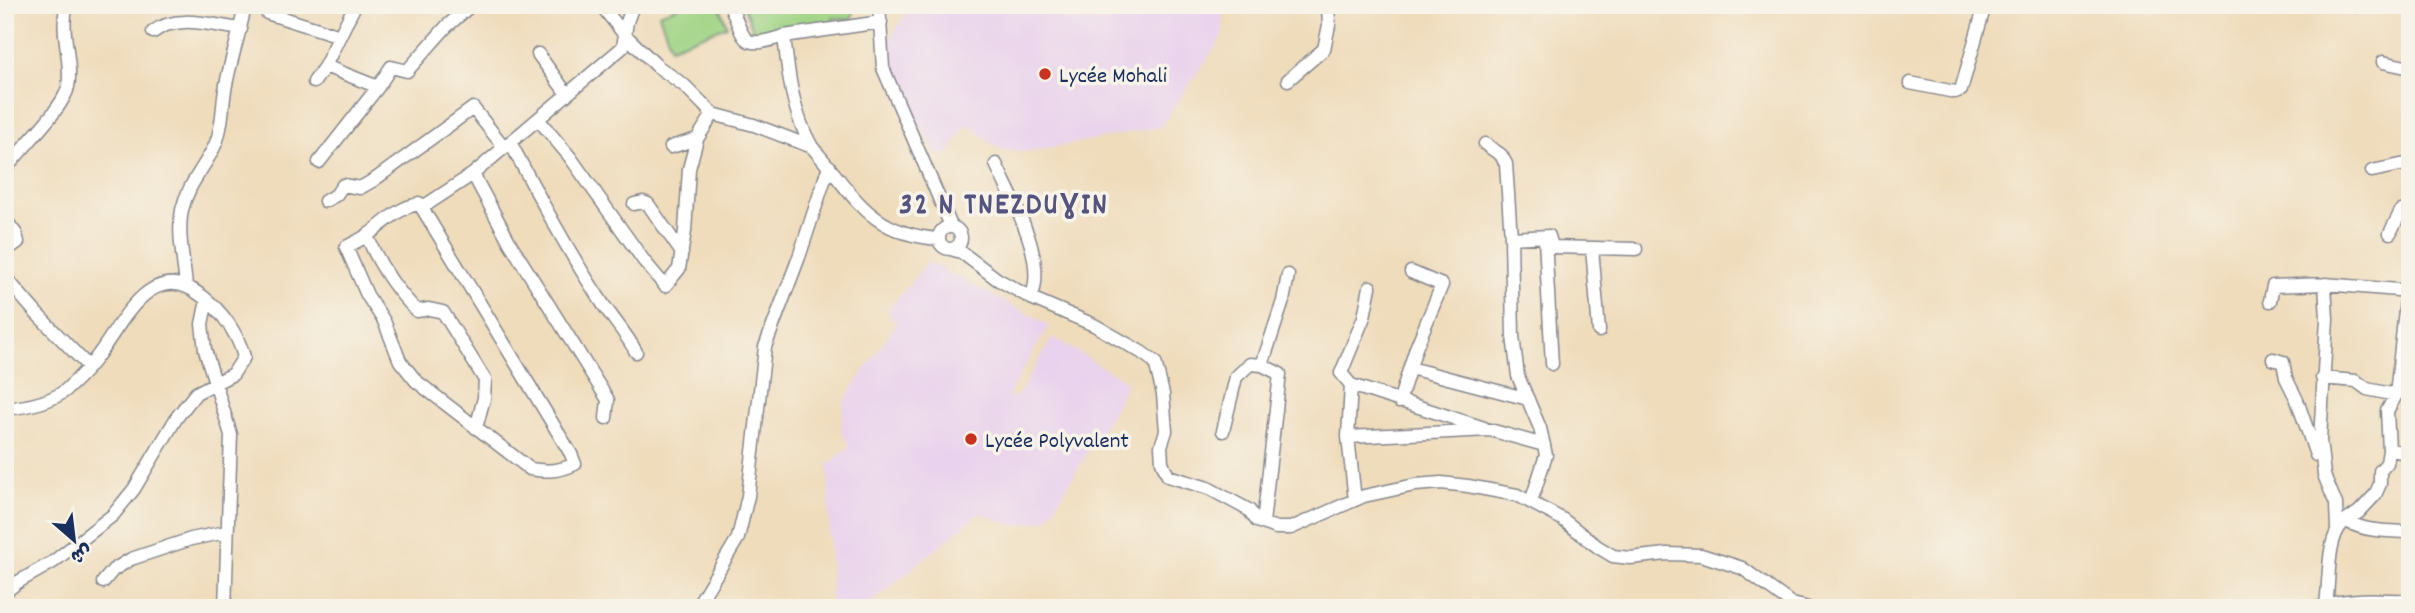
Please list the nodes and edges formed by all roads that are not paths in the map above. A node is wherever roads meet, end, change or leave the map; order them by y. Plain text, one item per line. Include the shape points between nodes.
1 (67, 5) edge
2 (245, 5) edge
3 (263, 5) edge
4 (355, 5) edge
5 (471, 5) edge
6 (601, 5) edge
7 (634, 5) edge
8 (730, 5) edge
9 (879, 5) edge
10 (1328, 5) edge
11 (1985, 5) edge
12 (881, 22) junction
13 (241, 29) junction
14 (153, 32) dead end
15 (624, 34) junction
16 (340, 36) junction
17 (784, 36) junction
18 (538, 54) dead end
19 (2383, 62) dead end
20 (325, 66) junction
21 (2410, 68) edge
22 (1288, 80) dead end
23 (314, 82) dead end
24 (1910, 83) dead end
25 (378, 87) junction
26 (567, 94) junction
27 (713, 114) junction
28 (538, 119) junction
29 (697, 139) junction
30 (507, 145) junction
31 (1485, 145) dead end
32 (671, 147) dead end
33 (812, 147) junction
34 (319, 162) dead end
35 (2410, 163) edge
36 (996, 164) dead end
37 (829, 166) junction
38 (5, 170) edge
39 (2372, 172) dead end
40 (473, 174) junction
41 (325, 201) dead end
42 (419, 203) junction
43 (634, 204) dead end
44 (2410, 209) edge
45 (5, 219) edge
46 (951, 226) junction
47 (2390, 233) dead end
48 (367, 236) junction
49 (1545, 236) junction
50 (1511, 238) junction
51 (939, 239) junction
52 (956, 245) junction
53 (1592, 248) junction
54 (1636, 248) dead end
55 (5, 251) edge
56 (682, 253) junction
57 (1411, 272) dead end
58 (1288, 275) dead end
59 (5, 277) edge
60 (2325, 284) junction
61 (186, 286) junction
62 (1370, 287) dead end
63 (2409, 291) edge
64 (1031, 298) junction
65 (206, 300) junction
66 (2270, 301) dead end
67 (1599, 331) dead end
68 (636, 352) dead end
69 (2273, 359) dead end
70 (1552, 364) dead end
71 (1262, 365) junction
72 (89, 367) junction
73 (1410, 368) junction
74 (2322, 378) junction
75 (216, 382) junction
76 (1351, 385) junction
77 (2396, 395) junction
78 (1528, 399) junction
79 (1399, 402) junction
80 (5, 409) edge
81 (606, 418) dead end
82 (476, 428) junction
83 (1490, 430) junction
84 (1223, 431) dead end
85 (1348, 437) junction
86 (1544, 445) junction
87 (2389, 450) junction
88 (2410, 453) edge
89 (2322, 464) junction
90 (1355, 500) junction
91 (1531, 502) junction
92 (1263, 523) junction
93 (2341, 525) junction
94 (2410, 532) edge
95 (226, 533) junction
96 (103, 582) dead end
97 (5, 592) edge
98 (2410, 601) edge
99 (2321, 606) edge
100 (225, 608) edge
101 (696, 608) edge
102 (1808, 608) edge

1 - 38 street via 63,25 68,88 59,107
2 - 13 street
3 - 16 street via 267,13
4 - 16 street
5 - 25 street via 414,66 407,71 391,67
6 - 15 street
7 - 15 street
8 - 17 street via 745,39 761,43
9 - 12 street
10 - 22 street via 1324,49
11 - 24 street via 1961,90
12 - 17 street
12 - 46 street via 883,68
13 - 14 street via 183,21
13 - 61 street via 225,89 223,121 181,213
15 - 26 street via 623,47
15 - 27 street
16 - 20 street
17 - 33 street via 800,120
18 - 26 street
19 - 21 street
20 - 23 street
20 - 25 street
25 - 34 street
26 - 28 street
27 - 29 street
27 - 33 street
28 - 30 street
28 - 56 street via 665,286 679,269
29 - 32 street
29 - 56 street via 689,169
30 - 40 street
30 - 41 street via 473,108 374,180 360,188 343,185
30 - 68 street
31 - 50 street via 1506,164
33 - 37 street
35 - 39 street
36 - 64 street via 1033,252 1035,288
37 - 51 street via 877,221
37 - 101 street via 765,347 748,496 738,538
40 - 42 street via 426,205
40 - 81 street via 510,243 608,400
42 - 48 street via 398,212
42 - 82 street via 575,464 545,472 530,469
43 - 56 street via 648,204
44 - 47 street via 2401,211
45 - 55 street via 18,242
46 - 51 street
46 - 52 street via 958,230
48 - 82 street via 379,265 404,298 416,311 443,312 485,380
48 - 82 street via 346,247 400,361 416,381
49 - 50 street
49 - 53 street via 1552,247
49 - 70 street
50 - 78 street via 1513,336 1518,376
51 - 52 street via 943,246
52 - 64 street via 997,279
53 - 54 street
53 - 67 street
57 - 73 street via 1442,285
58 - 71 street
59 - 72 street
60 - 63 street
60 - 66 street via 2273,286
60 - 74 street
61 - 65 street
61 - 72 street via 175,283 153,288 132,305
62 - 76 street via 1364,317 1341,373
63 - 77 street
64 - 92 street via 1094,325 1155,362 1166,431 1162,462 1168,476 1208,488
65 - 75 street via 202,324 205,350
65 - 75 street via 239,339 244,357 233,374
69 - 89 street via 2283,362
71 - 84 street via 1250,364 1236,377
71 - 92 street via 1279,374
72 - 80 street via 64,392 46,401
73 - 78 street
73 - 79 street
74 - 77 street via 2356,381 2367,389
74 - 89 street
75 - 95 street via 231,435
75 - 97 street via 196,393 177,417 113,515
76 - 79 street
76 - 85 street
77 - 87 street via 2387,411
78 - 86 street
79 - 83 street
83 - 85 street
83 - 86 street
85 - 90 street
86 - 91 street via 1546,454
87 - 88 street
87 - 93 street via 2375,495
89 - 93 street
90 - 91 street via 1391,489 1441,484 1517,495
90 - 92 street via 1291,528
91 - 102 street via 1613,556 1701,555 1742,568 1792,604
93 - 94 street
93 - 99 street via 2332,540
95 - 96 street via 191,538 131,559
95 - 100 street
98 - 99 street via 2358,600

